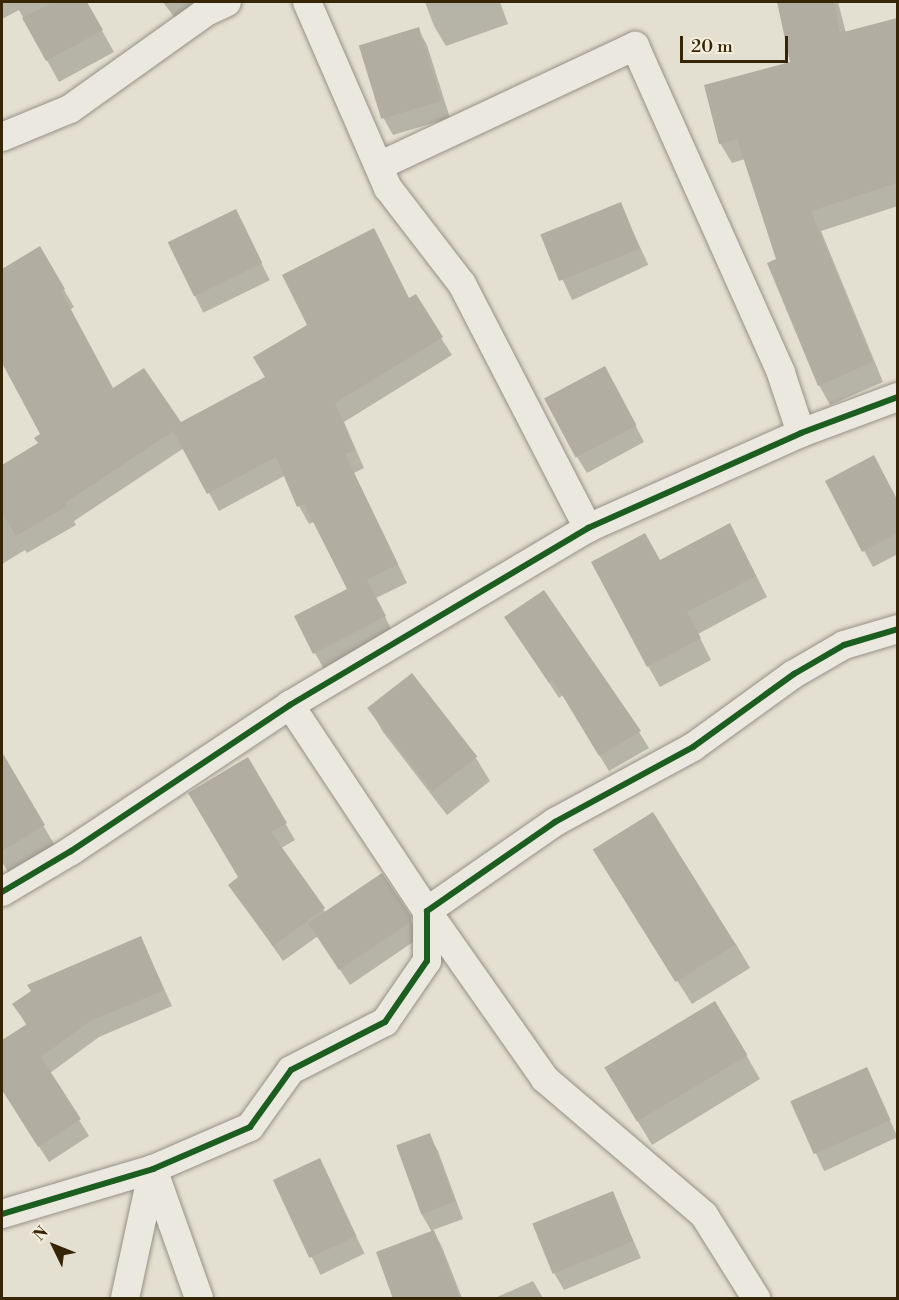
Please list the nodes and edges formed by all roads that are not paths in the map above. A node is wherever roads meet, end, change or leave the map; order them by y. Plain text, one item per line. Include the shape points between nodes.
1 (227, 2) edge
2 (307, 2) edge
3 (2, 137) edge
4 (379, 166) junction
5 (897, 397) edge
6 (801, 433) junction
7 (588, 528) junction
8 (897, 629) edge
9 (290, 705) junction
10 (2, 892) edge
11 (427, 911) junction
12 (153, 1169) junction
13 (2, 1214) edge
14 (125, 1299) edge
15 (199, 1299) edge
16 (756, 1299) edge

1 - 3 street via 206,12 69,109
2 - 4 street
4 - 6 street via 635,46 781,373
4 - 7 street via 388,188 462,284
5 - 6 street
6 - 7 street
7 - 9 street
8 - 11 street via 844,645 794,674 693,747 555,822
9 - 10 street via 71,851
9 - 11 street
11 - 12 street via 427,960 385,1022 291,1070 250,1127
11 - 16 street via 545,1078 704,1215
12 - 13 street
12 - 14 street
12 - 15 street

